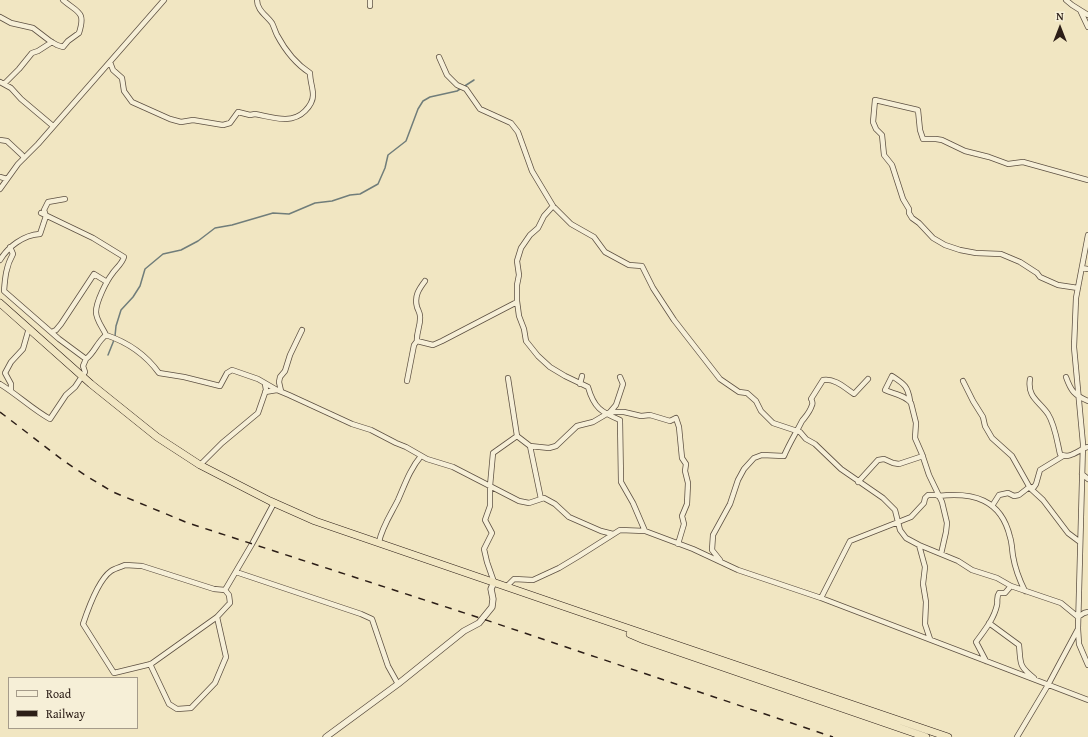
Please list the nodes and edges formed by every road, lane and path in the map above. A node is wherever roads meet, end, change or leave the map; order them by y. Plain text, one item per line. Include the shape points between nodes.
1 (63, 0) edge
2 (164, 0) edge
3 (257, 0) edge
4 (370, 0) edge
5 (1068, 0) edge
6 (370, 6) dead end
7 (1080, 10) junction
8 (1088, 15) edge
9 (0, 17) edge
10 (1088, 27) edge
11 (52, 42) junction
12 (439, 57) dead end
13 (110, 62) junction
14 (2, 83) edge
15 (53, 126) junction
16 (0, 140) edge
17 (24, 158) junction
18 (0, 177) edge
19 (7, 179) junction
20 (1088, 180) edge
21 (0, 189) edge
22 (65, 199) dead end
23 (554, 206) junction
24 (41, 213) dead end
25 (46, 216) junction
26 (1088, 235) edge
27 (8, 249) junction
28 (0, 250) edge
29 (0, 260) edge
30 (1082, 268) junction
31 (1088, 269) edge
32 (425, 281) dead end
33 (106, 282) junction
34 (1078, 288) junction
35 (517, 302) junction
36 (0, 303) edge
37 (30, 328) junction
38 (302, 330) dead end
39 (52, 332) junction
40 (106, 335) junction
41 (417, 341) junction
42 (86, 358) junction
43 (82, 376) junction
44 (582, 376) dead end
45 (620, 377) dead end
46 (1066, 377) dead end
47 (508, 378) dead end
48 (1030, 379) dead end
49 (868, 380) dead end
50 (963, 380) dead end
51 (407, 381) dead end
52 (0, 384) edge
53 (265, 384) junction
54 (580, 384) junction
55 (11, 391) junction
56 (279, 391) junction
57 (265, 392) junction
58 (1077, 397) junction
59 (910, 401) junction
60 (1088, 401) edge
61 (610, 412) junction
62 (605, 414) junction
63 (797, 431) junction
64 (517, 436) junction
65 (530, 446) junction
66 (1088, 447) edge
67 (1082, 448) junction
68 (421, 456) junction
69 (923, 456) junction
70 (1063, 456) junction
71 (200, 465) junction
72 (1082, 474) junction
73 (1088, 479) edge
74 (858, 482) junction
75 (490, 486) junction
76 (1030, 488) junction
77 (938, 496) junction
78 (541, 499) junction
79 (274, 503) junction
80 (992, 506) junction
81 (899, 523) junction
82 (645, 531) junction
83 (613, 534) junction
84 (379, 542) junction
85 (1080, 542) junction
86 (678, 544) junction
87 (919, 545) junction
88 (941, 554) junction
89 (722, 562) junction
90 (236, 572) junction
91 (494, 582) junction
92 (1011, 586) junction
93 (506, 587) junction
94 (225, 590) junction
95 (1025, 591) junction
96 (821, 598) junction
97 (1088, 612) edge
98 (582, 613) junction
99 (216, 617) junction
100 (1078, 617) junction
101 (989, 623) junction
102 (1078, 629) junction
103 (930, 639) junction
104 (986, 661) junction
105 (150, 664) junction
106 (1088, 665) edge
107 (1037, 681) junction
108 (398, 684) junction
109 (1048, 686) junction
110 (1088, 700) edge
111 (326, 737) edge
112 (926, 737) edge
113 (948, 737) edge
114 (1017, 737) edge

1 - 11 street via 78,11 82,17 82,24 79,33 63,47
2 - 13 street
3 - 13 street via 257,6 291,55 310,73 313,94 311,102 302,114 295,118 288,120 238,112 230,123 223,124 170,119 132,102 124,91 122,78 113,70
4 - 6 street
5 - 7 street via 1072,6
7 - 8 street
7 - 10 street
9 - 11 street via 33,28
11 - 14 street via 32,53
12 - 23 street via 447,75 457,85 466,89 480,109 511,123 518,132 532,171
13 - 15 street
14 - 15 street
15 - 17 street
16 - 17 street via 7,141
17 - 19 street
18 - 19 street
19 - 21 street
20 - 34 street via 1023,162 1008,164 965,151 936,138 923,139 918,110 875,100 873,122 882,135 884,155 892,165 909,214 933,238 960,250 1001,254 1020,262 1040,277
22 - 25 street via 48,202 44,210
23 - 35 street via 521,248 517,261
23 - 63 street via 571,224 594,237 605,252 629,265 642,266 674,320 720,380 739,392 747,393 773,423
24 - 25 street
25 - 27 street via 40,234 30,234
25 - 33 street via 93,238 124,257
26 - 30 street
27 - 28 street
27 - 29 street
27 - 39 street via 13,254 9,260 4,291
30 - 31 street
30 - 34 street
32 - 41 street via 416,298 420,315
33 - 39 street via 94,274 61,324
33 - 40 street via 96,312
34 - 58 street via 1074,348
35 - 41 street via 432,345
35 - 54 street via 526,341 550,367
36 - 37 highway
37 - 43 highway
37 - 55 street via 23,349 5,373 11,384
38 - 56 street via 280,377
39 - 42 street
40 - 42 street
40 - 53 street via 117,338 136,350 159,373 184,376 220,386 227,373 232,370
41 - 51 street
42 - 43 street
43 - 55 street via 50,419
43 - 71 highway via 156,437
44 - 54 street
45 - 61 street via 624,384 616,405
46 - 58 street via 1068,385
47 - 64 street
48 - 70 street via 1030,392 1053,425 1060,454
49 - 63 street via 854,394 839,384 827,379 822,380 812,399 813,405
50 - 76 street via 992,438 1012,456
52 - 55 street
53 - 56 street
53 - 57 street
54 - 62 street via 588,388 591,398
56 - 57 street
56 - 68 street via 371,430
57 - 71 street via 258,413
58 - 60 street
58 - 67 street
59 - 59 street via 885,390 892,376 909,389
59 - 69 street via 916,423 915,438
61 - 62 street
61 - 86 street via 650,415 670,420 676,418 688,483 687,504 682,516 684,524
62 - 65 street via 593,422 577,426 556,446
62 - 82 street via 620,420 621,482
63 - 74 street via 816,444
63 - 89 street via 784,456 762,455 754,458 744,469 730,504 713,535 712,550
64 - 65 street
64 - 75 street via 493,453
65 - 78 street
66 - 67 street
67 - 70 street via 1080,452
67 - 72 street
68 - 75 street via 454,467
68 - 84 street via 409,474 381,532
69 - 74 street via 899,464 884,459 878,460
69 - 77 street
70 - 76 street via 1040,470 1036,484
71 - 79 highway
72 - 73 street
72 - 85 street
74 - 81 street via 883,498 895,510
75 - 78 street via 519,501 528,503
75 - 91 street via 490,506 485,520 492,533 484,549
76 - 80 street via 1019,495 999,495
76 - 85 street via 1043,500 1068,533
77 - 80 street via 977,497
77 - 81 street via 928,495 911,518
77 - 88 street via 947,523
78 - 83 street via 555,504 569,517
79 - 84 highway
79 - 90 street
80 - 95 street via 1005,521 1018,578
81 - 87 street via 900,530 906,538
81 - 96 street via 850,541
82 - 83 street via 620,530
82 - 86 street
83 - 93 street via 559,568 533,580 514,579
84 - 91 highway
85 - 100 street
86 - 89 street
87 - 88 street
87 - 103 street via 925,567 925,624
88 - 92 street
89 - 96 street via 738,570
90 - 94 street
90 - 108 street via 372,619 388,666
91 - 93 highway
91 - 108 street via 491,590 493,603 483,619
92 - 95 street
92 - 101 street via 1005,593 999,593 997,596 997,605
93 - 98 highway
94 - 99 street via 230,603
94 - 105 street via 214,589 142,566 126,565 110,571 103,578 89,605 83,624 114,672
95 - 100 street via 1061,603
96 - 103 street
97 - 100 street
98 - 112 highway via 644,640
98 - 113 highway
99 - 105 street
99 - 105 street via 226,657 215,683 191,708 177,709 169,704
100 - 102 street
101 - 104 street via 976,642
101 - 107 street via 1019,645 1020,663
102 - 106 street via 1079,644
102 - 109 street
103 - 104 street
104 - 107 street
107 - 109 street
108 - 111 street
109 - 110 street
109 - 114 street

